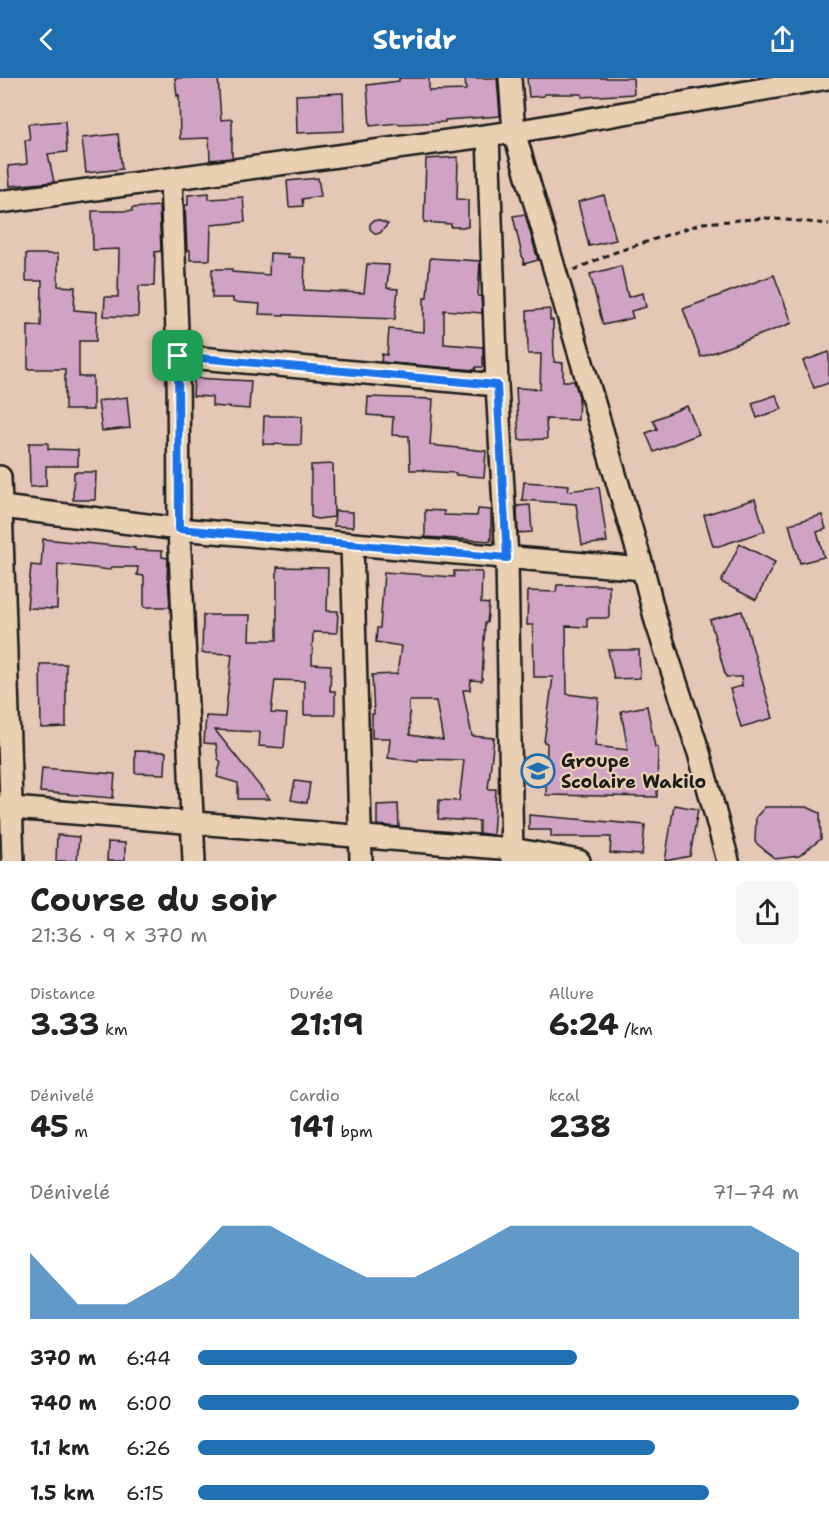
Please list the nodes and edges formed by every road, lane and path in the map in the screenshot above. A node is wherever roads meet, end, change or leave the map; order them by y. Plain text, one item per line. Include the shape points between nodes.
1 (510, 78) edge
2 (828, 78) edge
3 (514, 132) junction
4 (488, 136) junction
5 (171, 180) junction
6 (0, 202) edge
7 (829, 224) edge
8 (556, 278) junction
9 (178, 356) junction
10 (497, 385) junction
11 (0, 477) edge
12 (2, 507) junction
13 (179, 529) junction
14 (352, 544) junction
15 (507, 558) junction
16 (643, 569) junction
17 (2, 624) edge
18 (6, 808) edge
19 (193, 823) junction
20 (360, 837) junction
21 (512, 855) edge
22 (14, 861) edge
23 (194, 861) edge
24 (361, 861) edge
25 (579, 861) edge
26 (728, 861) edge

1 - 3 street
2 - 3 street
3 - 4 street
3 - 8 street
4 - 5 street
4 - 10 street
5 - 6 street
5 - 9 street
7 - 8 path via 766,218 703,223 610,254
8 - 16 street
9 - 10 street
9 - 13 street
10 - 15 street
11 - 12 street
12 - 13 street
12 - 17 street
13 - 14 street
13 - 19 street
14 - 15 street
14 - 20 street
15 - 16 street
15 - 21 street
16 - 26 street
17 - 18 street
18 - 19 street
18 - 22 street
19 - 20 street
19 - 23 street
20 - 21 street
20 - 24 street
21 - 25 street

